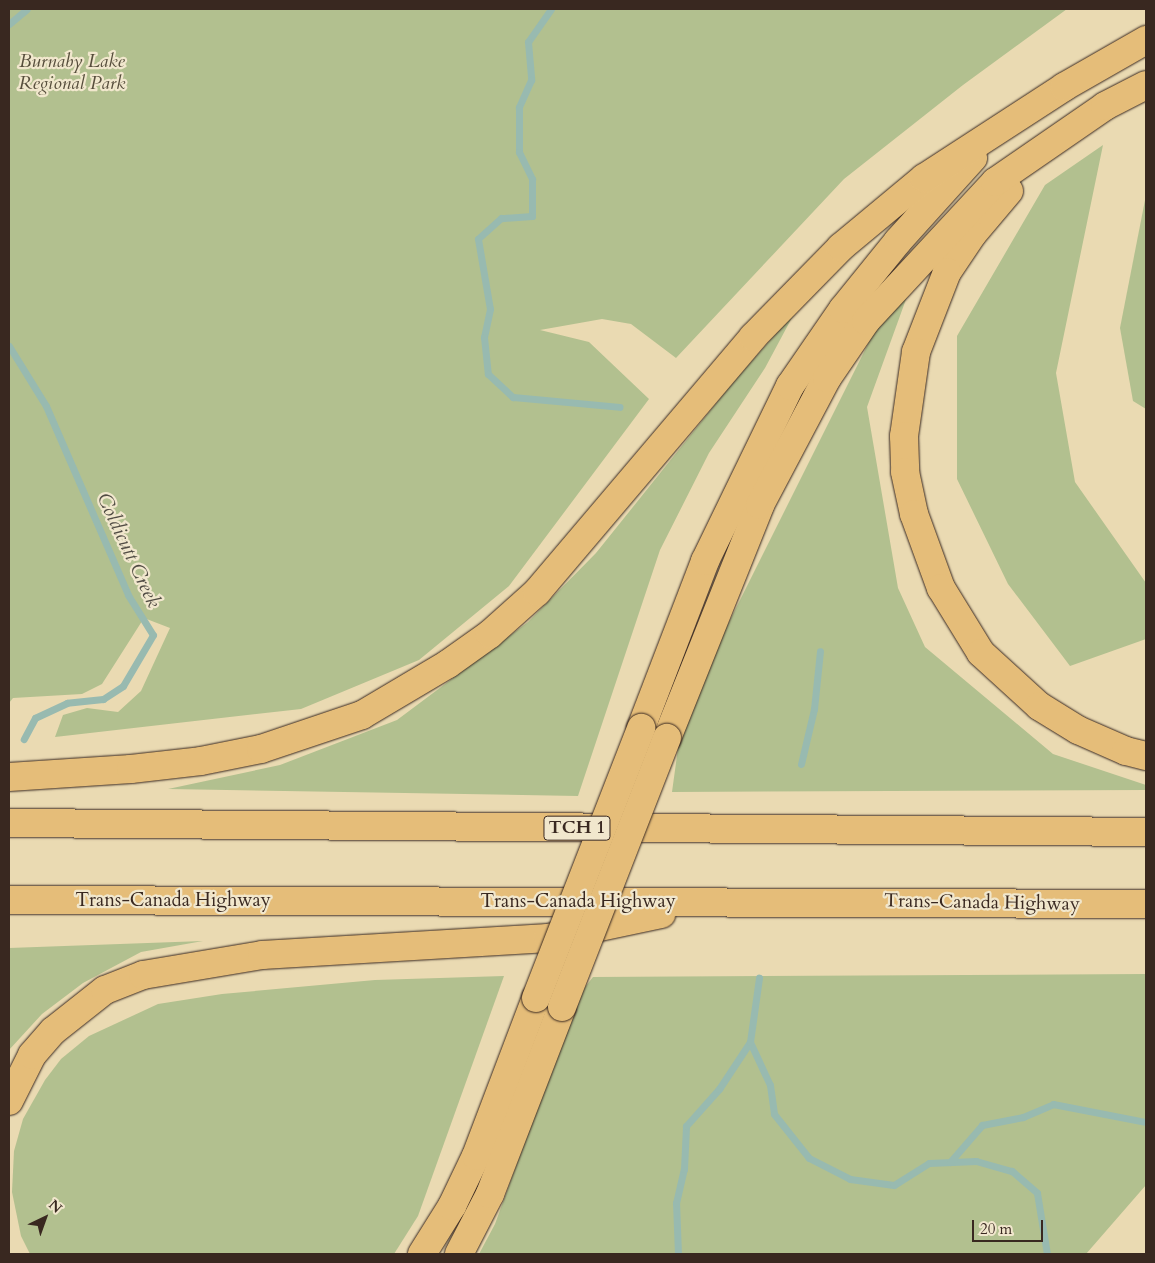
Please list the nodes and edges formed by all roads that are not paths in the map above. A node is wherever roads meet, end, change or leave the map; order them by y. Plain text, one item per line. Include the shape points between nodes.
1 (1146, 40) edge
2 (1146, 85) edge
3 (1005, 124) junction
4 (1048, 143) junction
5 (1146, 756) edge
6 (9, 777) edge
7 (9, 823) edge
8 (1146, 832) edge
9 (9, 900) edge
10 (714, 902) junction
11 (1146, 904) edge
12 (9, 1101) edge
13 (422, 1254) edge
14 (459, 1254) edge

1 - 3 highway
2 - 4 highway via 1105,106
3 - 6 highway via 924,178 798,288 680,421 537,592 490,634 448,664 362,715 261,749 201,761 131,769
3 - 13 highway, bridge via 898,242 843,310 790,386 705,561 476,1156 452,1206
4 - 5 highway via 972,234 947,272 914,360 904,436 905,472 927,556 941,588 982,653 1039,706 1078,730
4 - 14 highway, bridge via 995,182 949,228 866,321 827,378 760,505 490,1194
7 - 8 highway, TCH 1
9 - 10 highway, Trans-Canada Highway
10 - 11 highway, Trans-Canada Highway
10 - 12 highway via 548,938 262,955 143,975 105,990 53,1031 32,1056

